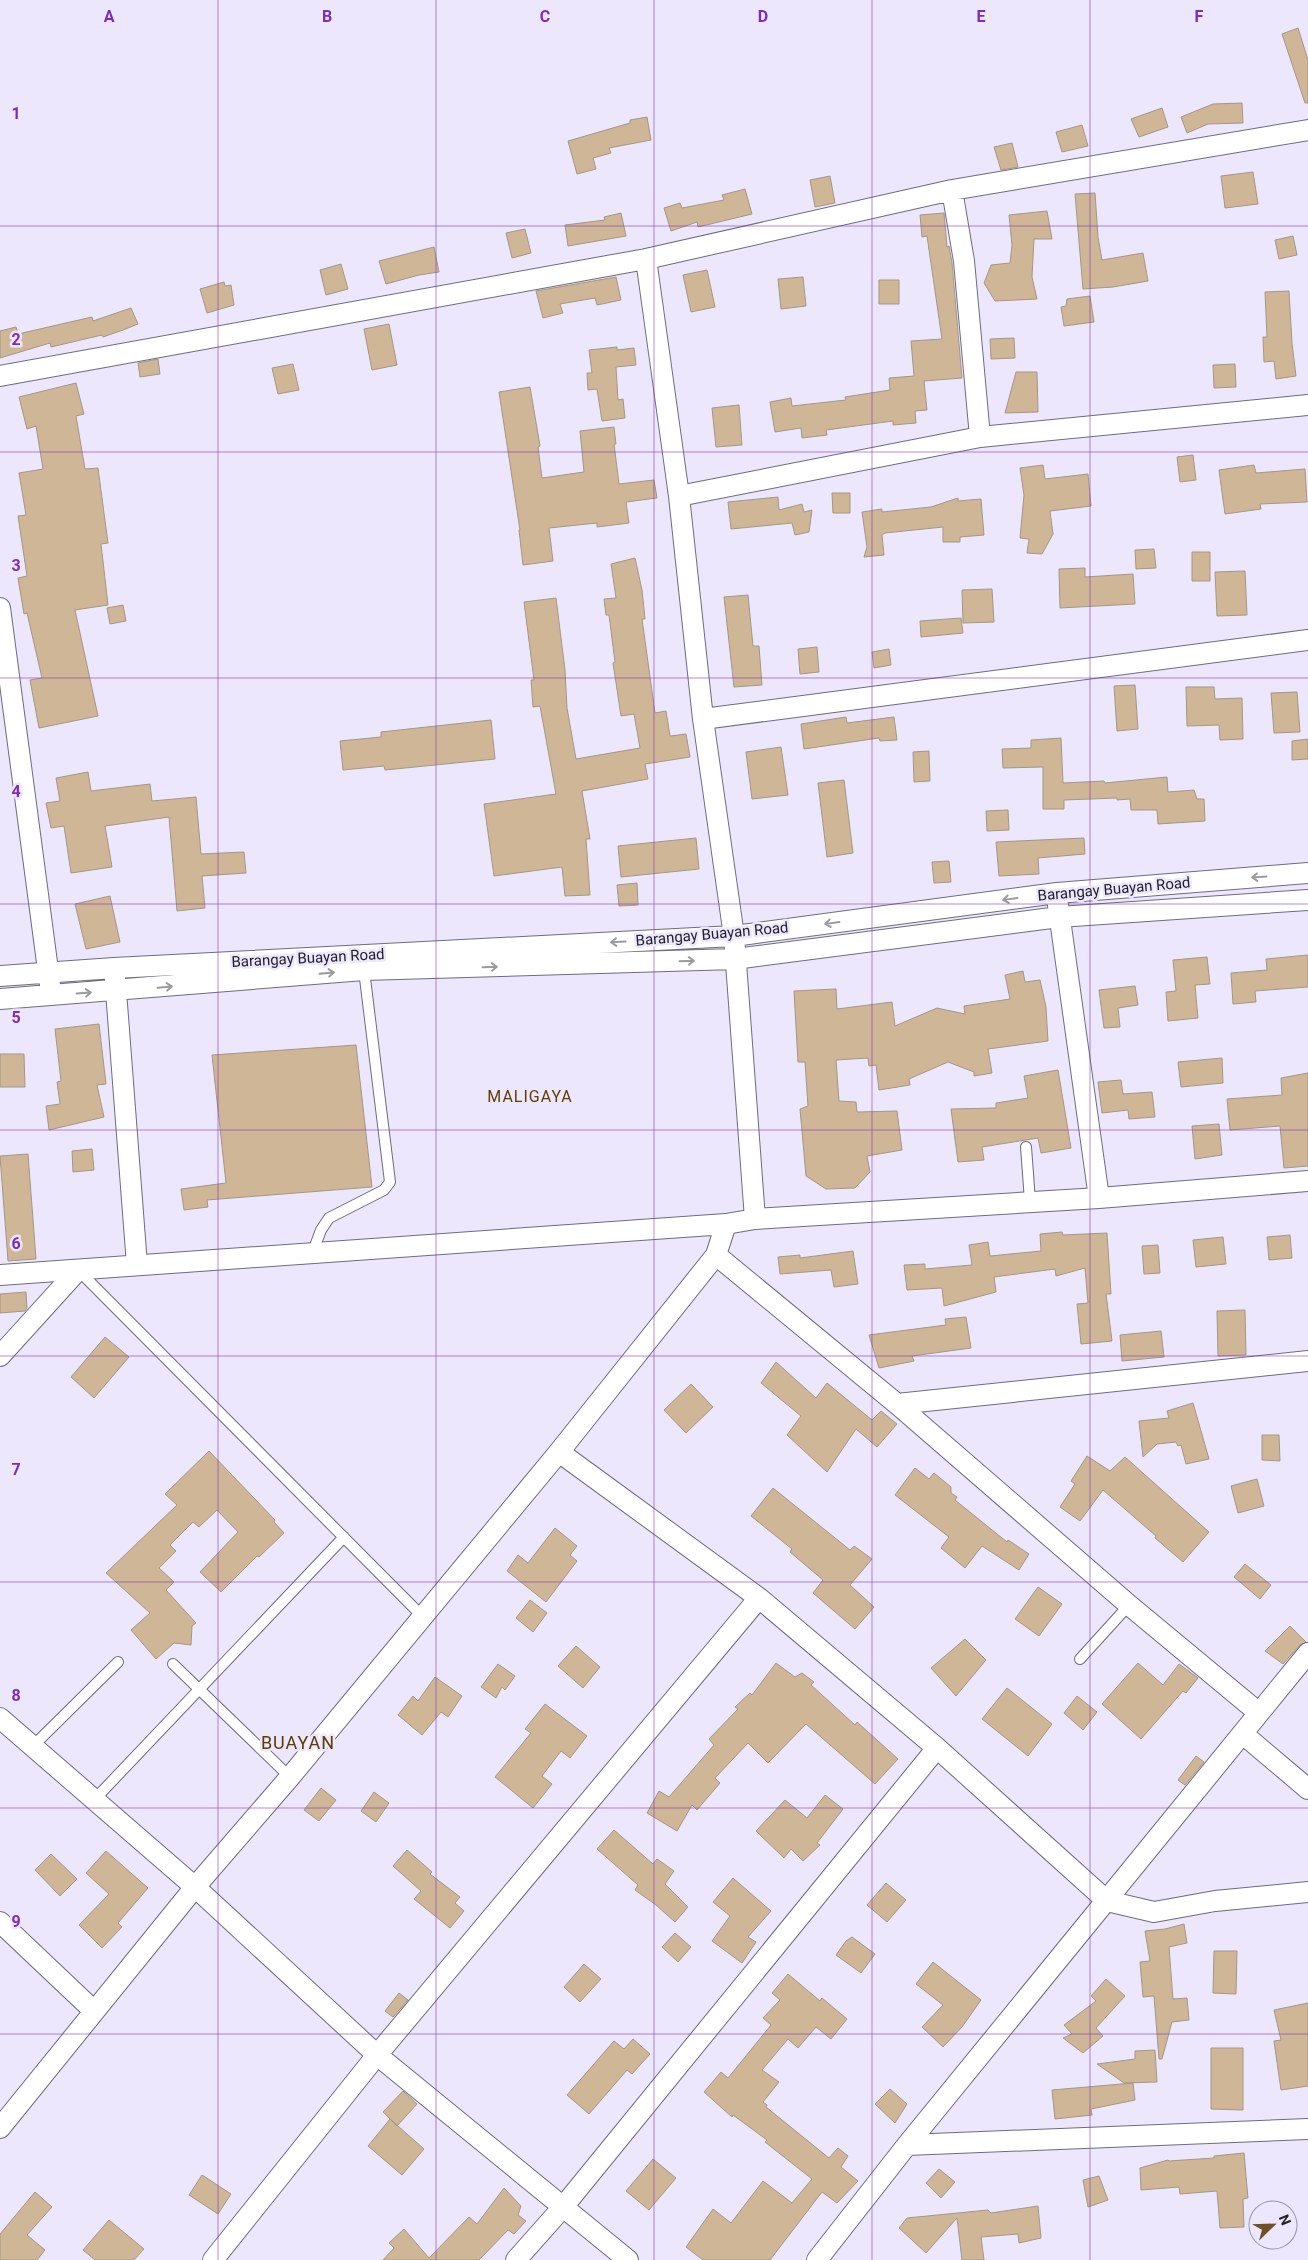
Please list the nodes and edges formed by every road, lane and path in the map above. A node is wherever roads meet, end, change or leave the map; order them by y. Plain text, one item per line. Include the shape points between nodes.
1 (1308, 130) edge
2 (952, 190) junction
3 (646, 259) junction
4 (0, 376) edge
5 (1308, 405) edge
6 (980, 438) junction
7 (679, 496) junction
8 (0, 608) edge
9 (1308, 640) edge
10 (703, 719) junction
11 (1308, 873) edge
12 (1057, 893) junction
13 (1308, 900) edge
14 (865, 918) junction
15 (1059, 918) junction
16 (734, 936) junction
17 (870, 942) junction
18 (735, 959) junction
19 (114, 968) junction
20 (364, 970) junction
21 (49, 973) junction
22 (0, 976) edge
23 (117, 991) junction
24 (52, 996) junction
25 (0, 999) edge
26 (1026, 1147) dead end
27 (1308, 1180) edge
28 (1099, 1198) junction
29 (1030, 1201) junction
30 (755, 1219) junction
31 (726, 1224) junction
32 (312, 1254) junction
33 (716, 1255) junction
34 (137, 1265) junction
35 (78, 1270) junction
36 (0, 1275) edge
37 (9, 1336) edge
38 (0, 1356) edge
39 (1308, 1361) edge
40 (897, 1404) junction
41 (559, 1452) junction
42 (344, 1537) junction
43 (759, 1598) junction
44 (1129, 1605) junction
45 (423, 1618) junction
46 (1308, 1653) edge
47 (1080, 1659) dead end
48 (118, 1662) dead end
49 (173, 1664) dead end
50 (200, 1690) junction
51 (1259, 1713) junction
52 (0, 1718) edge
53 (1243, 1734) junction
54 (34, 1745) junction
55 (937, 1748) junction
56 (290, 1777) junction
57 (1308, 1789) edge
58 (95, 1799) junction
59 (195, 1887) junction
60 (1308, 1892) edge
61 (1108, 1901) junction
62 (0, 1922) edge
63 (94, 2011) junction
64 (377, 2055) junction
65 (0, 2128) edge
66 (1308, 2129) edge
67 (907, 2146) junction
68 (563, 2207) junction
69 (213, 2260) edge
70 (516, 2260) edge
71 (628, 2260) edge
72 (817, 2260) edge

1 - 2 street
2 - 3 street
2 - 6 street via 964,261
3 - 4 street
3 - 7 street
5 - 6 street
6 - 7 street
7 - 10 street
8 - 21 street
9 - 10 street
10 - 16 street
11 -> 12 street, Barangay Buayan Road
12 -> 14 street, Barangay Buayan Road
12 - 15 street
13 - 15 street
14 -> 16 street, Barangay Buayan Road
14 - 17 street
15 - 17 street
15 - 28 street
16 - 18 street
16 -> 19 street, Barangay Buayan Road
17 - 18 street
20 -> 18 street
18 - 30 street
19 - 21 street, Barangay Buayan Road
19 - 23 street
23 -> 20 street
20 - 32 lane via 390,1182 384,1190 329,1218
21 - 22 street, Barangay Buayan Road
21 - 24 street
24 -> 23 street
23 - 34 street
24 - 25 street
26 - 29 lane
27 - 28 street
28 - 29 street
29 - 30 street
30 - 31 street
31 - 32 street
31 - 33 street
32 - 34 street
33 - 40 street
33 - 41 street
34 - 35 street
35 - 36 street
35 - 37 street
35 - 42 lane
37 - 38 street
39 - 40 street
40 - 44 street
41 - 43 street
41 - 45 street
42 - 45 lane
42 - 50 lane
43 - 55 street
43 - 64 street
44 - 47 lane
44 - 51 street
45 - 56 street
46 - 51 street
48 - 54 lane
49 - 50 lane
50 - 56 lane
50 - 58 lane
51 - 53 street
52 - 54 street
53 - 57 street
53 - 61 street
54 - 58 street
55 - 61 street
55 - 68 street
56 - 59 street
58 - 59 street
59 - 63 street
59 - 64 street
60 - 61 street via 1215,1901 1154,1912
61 - 67 street
62 - 63 street
63 - 65 street
64 - 68 street
64 - 69 street
66 - 67 street
67 - 72 street
68 - 70 street
68 - 71 street

